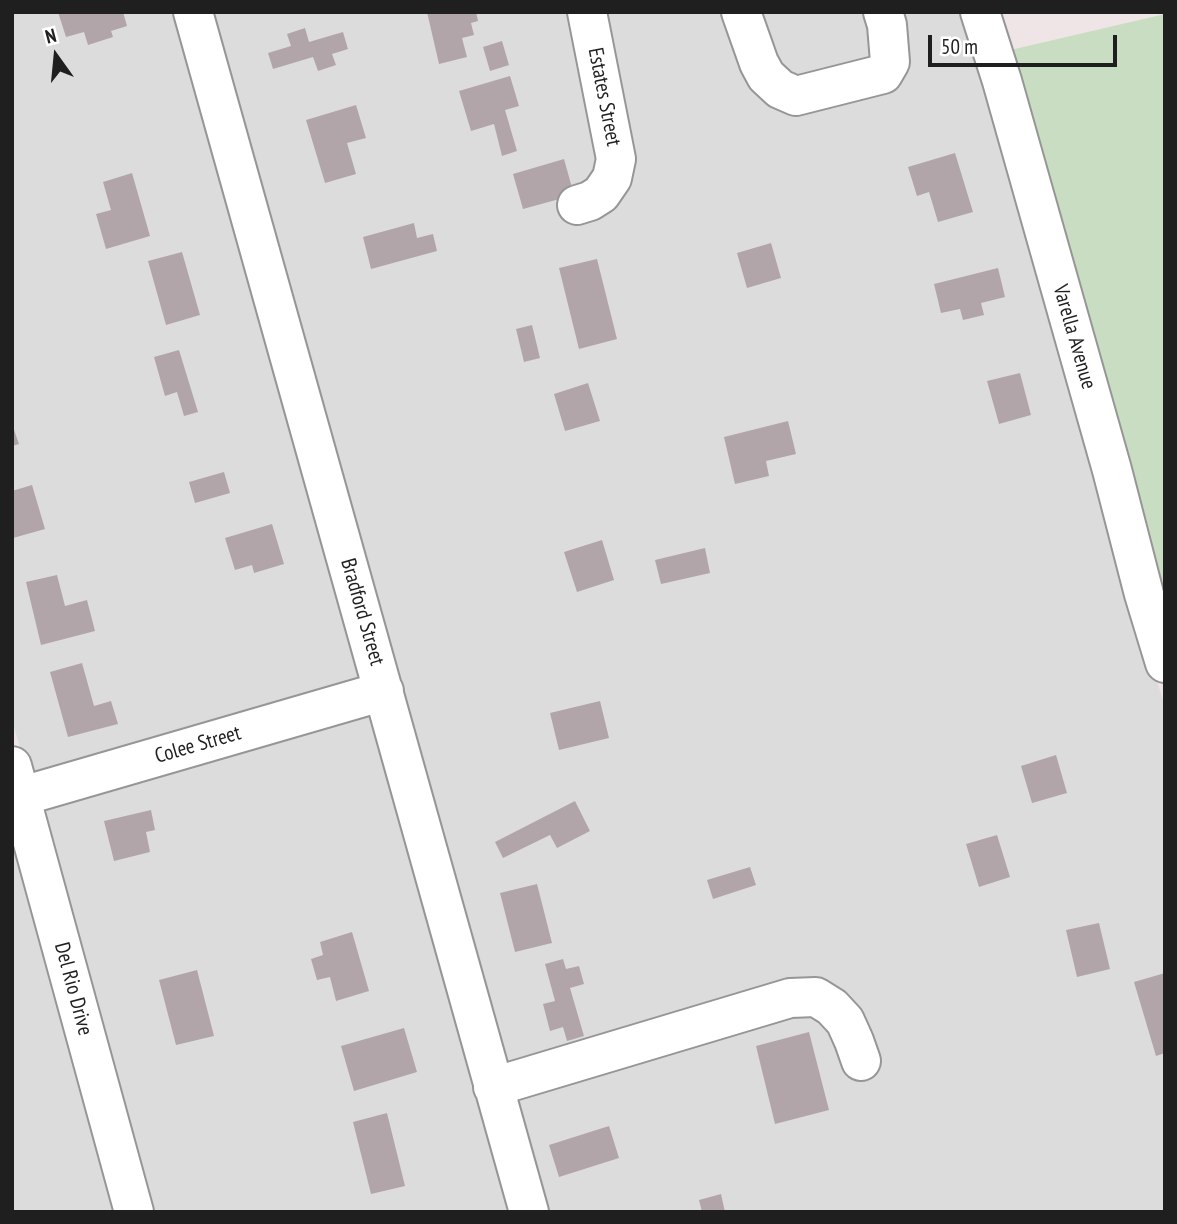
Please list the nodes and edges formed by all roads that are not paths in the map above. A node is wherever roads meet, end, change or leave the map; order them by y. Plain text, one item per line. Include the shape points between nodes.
1 (193, 12) edge
2 (587, 12) edge
3 (741, 12) edge
4 (883, 12) edge
5 (980, 12) edge
6 (578, 205) dead end
7 (1165, 663) edge
8 (384, 691) junction
9 (15, 788) edge
10 (860, 1061) dead end
11 (493, 1087) junction
12 (134, 1212) edge
13 (529, 1212) edge

1 - 8 street, Bradford Street
2 - 6 street, Estates Street via 616,159 612,178 601,194
3 - 4 street via 766,76 796,96 883,74 890,62
5 - 7 street, Varella Avenue
8 - 9 street, Colee Street
8 - 11 street, Bradford Street
9 - 12 street, Del Rio Drive
10 - 11 street via 845,1021 832,1007 816,997 790,998
11 - 13 street, Bradford Street

